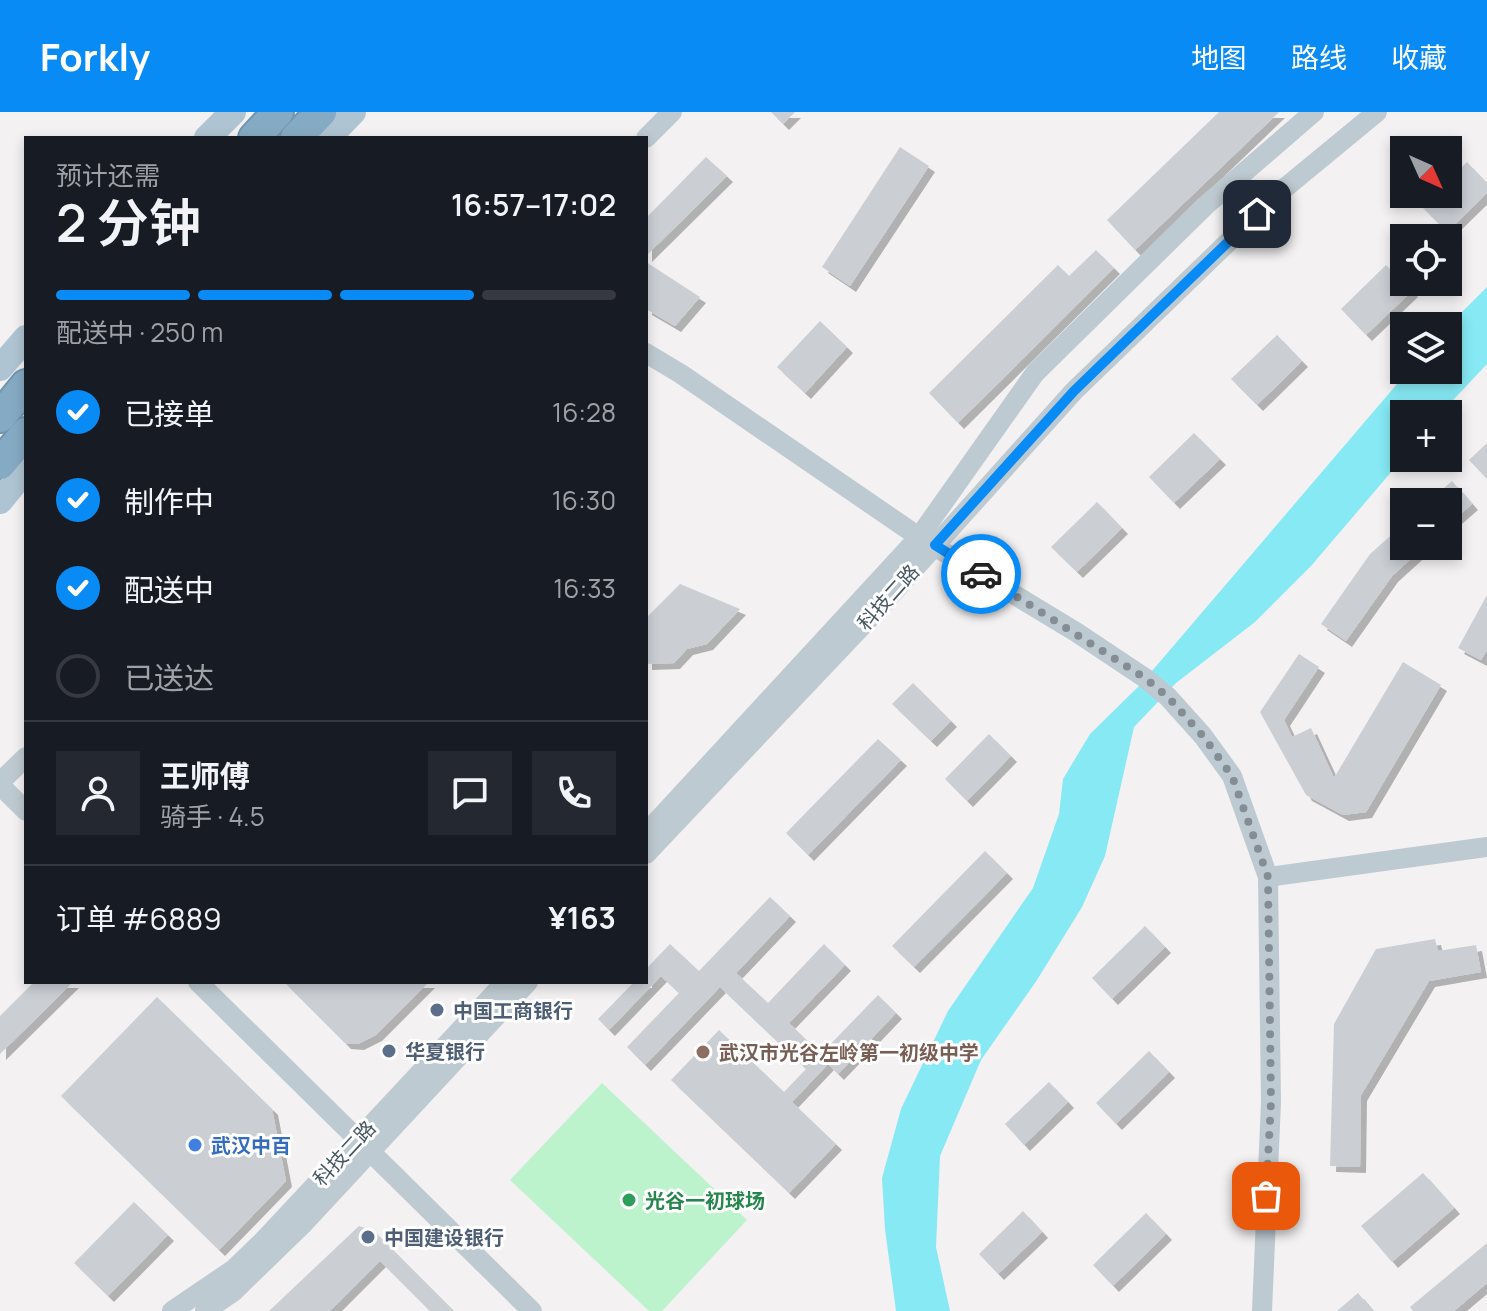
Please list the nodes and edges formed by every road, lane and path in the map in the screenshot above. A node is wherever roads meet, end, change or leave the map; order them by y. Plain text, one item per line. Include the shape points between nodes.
1 (233, 112) edge
2 (278, 112) edge
3 (321, 112) edge
4 (353, 112) edge
5 (672, 112) edge
6 (1314, 112) edge
7 (1377, 112) edge
8 (209, 136) edge
9 (256, 136) edge
10 (298, 136) edge
11 (330, 136) edge
12 (648, 136) edge
13 (24, 340) edge
14 (648, 354) edge
15 (0, 368) edge
16 (24, 387) edge
17 (0, 417) edge
18 (24, 435) edge
19 (0, 464) edge
20 (24, 471) edge
21 (0, 501) edge
22 (927, 541) junction
23 (24, 759) edge
24 (0, 784) edge
25 (24, 809) edge
26 (648, 831) edge
27 (1487, 847) edge
28 (648, 852) edge
29 (1268, 877) junction
30 (200, 984) edge
31 (503, 984) edge
32 (526, 984) edge
33 (363, 1146) junction
34 (172, 1311) edge
35 (205, 1311) edge
36 (532, 1311) edge
37 (1262, 1311) edge

1 - 8 main road
2 - 9 highway
3 - 10 highway
4 - 11 main road
5 - 12 street
6 - 22 street, 科技二路 via 1205,206 1035,373
7 - 22 street, 科技二路 via 1280,192
13 - 15 main road
14 - 22 street
16 - 17 highway
18 - 19 highway
20 - 21 main road
22 - 26 street, 科技二路
22 - 28 street, 科技二路
22 - 29 street via 1076,632 1168,697 1232,776
23 - 24 street
24 - 25 street
27 - 29 street
29 - 37 street via 1271,1102
30 - 33 street
31 - 33 street, 科技二路
32 - 33 street, 科技二路
33 - 34 street, 科技二路 via 234,1269
33 - 35 street, 科技二路 via 233,1292
33 - 36 street

